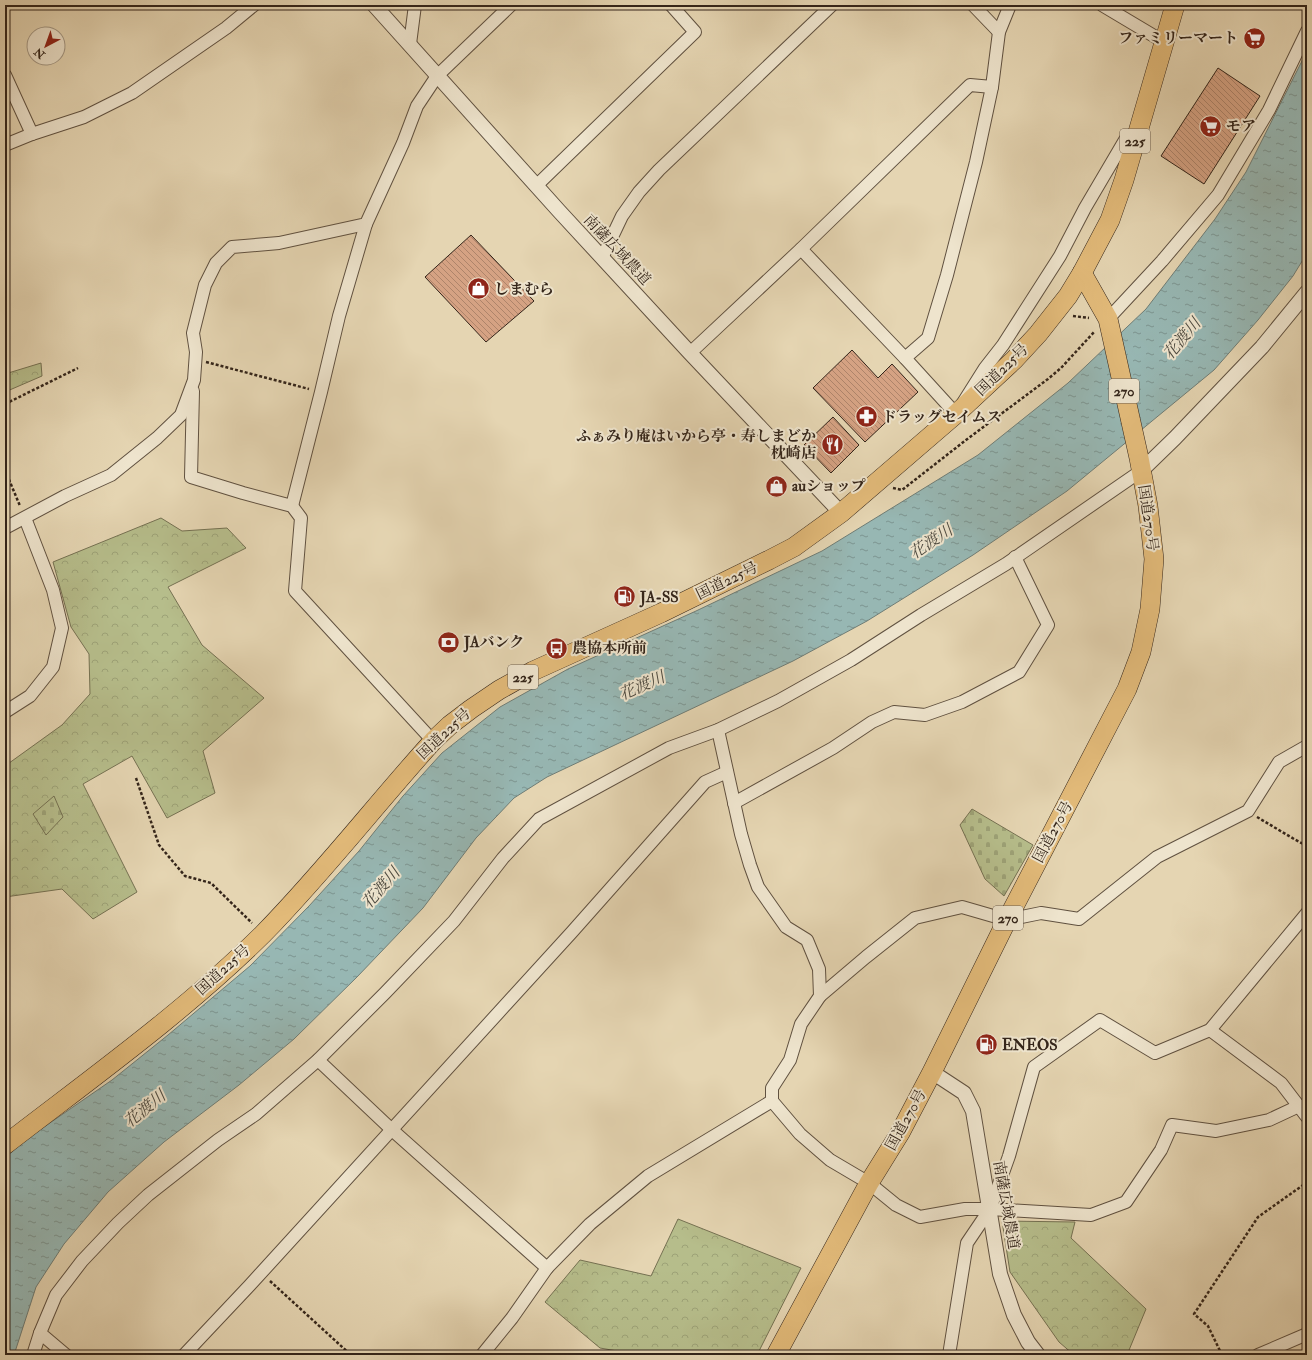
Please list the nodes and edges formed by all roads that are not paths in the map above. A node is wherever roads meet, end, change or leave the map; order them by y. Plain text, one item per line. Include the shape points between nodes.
1 (254, 5) edge
2 (374, 5) edge
3 (415, 5) edge
4 (511, 5) edge
5 (671, 5) edge
6 (832, 5) edge
7 (973, 5) edge
8 (1010, 5) edge
9 (1102, 5) edge
10 (1176, 5) edge
11 (1307, 31) edge
12 (999, 32) junction
13 (1164, 42) junction
14 (410, 44) junction
15 (5, 75) edge
16 (437, 76) junction
17 (992, 87) junction
18 (1138, 132) junction
19 (32, 134) junction
20 (5, 145) edge
21 (536, 186) junction
22 (366, 224) junction
23 (801, 249) junction
24 (602, 258) junction
25 (1082, 273) junction
26 (1306, 294) edge
27 (1106, 323) junction
28 (690, 353) junction
29 (905, 358) junction
30 (194, 380) junction
31 (956, 414) junction
32 (1140, 464) junction
33 (292, 506) junction
34 (841, 513) junction
35 (25, 518) junction
36 (5, 528) edge
37 (1016, 557) junction
38 (5, 712) edge
39 (718, 730) junction
40 (434, 741) junction
41 (1307, 746) edge
42 (728, 772) junction
43 (734, 803) junction
44 (1307, 913) edge
45 (1007, 920) junction
46 (820, 996) junction
47 (1210, 1030) junction
48 (318, 1060) junction
49 (932, 1072) junction
50 (772, 1101) junction
51 (1299, 1106) junction
52 (1307, 1117) edge
53 (391, 1129) junction
54 (5, 1145) edge
55 (869, 1183) junction
56 (990, 1209) junction
57 (547, 1268) junction
58 (40, 1333) junction
59 (1307, 1334) edge
60 (33, 1355) edge
61 (66, 1355) edge
62 (184, 1355) edge
63 (482, 1355) edge
64 (776, 1355) edge
65 (949, 1355) edge
66 (1038, 1355) edge
67 (1258, 1355) edge

1 - 19 street via 226,28 132,93 84,117
2 - 14 street, 南薩広域農道
3 - 14 street
4 - 16 street
5 - 21 street via 695,32
6 - 24 street via 658,170 622,216
7 - 12 street
8 - 12 street
9 - 13 street
10 - 13 highway, 国道225号 / 225
11 - 27 street via 1269,110 1218,195
12 - 17 street
13 - 18 highway, 国道225号 / 225
14 - 16 street, 南薩広域農道
15 - 19 street
16 - 21 street, 南薩広域農道
16 - 22 street via 417,106
17 - 23 street via 970,85
17 - 29 street via 948,275 928,338
18 - 25 highway, 国道225号 / 225 via 1110,220
18 - 31 street via 1125,140 1060,256
19 - 20 street
21 - 24 street, 南薩広域農道
22 - 30 street via 279,243 232,247 216,263 205,285 193,333 196,352
22 - 33 street via 339,316
23 - 28 street
23 - 29 street
24 - 28 street, 南薩広域農道
25 - 27 highway, 国道270号 / 270
25 - 31 highway, 国道225号 / 225 via 1068,296 1038,334
26 - 32 street via 1262,347 1175,438
27 - 32 highway, 国道270号 / 270
28 - 34 street, 南薩広域農道
29 - 31 street
30 - 33 street via 191,477
30 - 35 street via 181,415 157,438 111,475
31 - 34 highway, 国道225号 / 225
32 - 37 street
32 - 45 highway, 国道270号 / 270 via 1154,559 1150,609 1141,652 1108,728
33 - 40 street via 300,518 295,591
34 - 40 highway, 国道225号 / 225 via 794,547 769,560 533,671 499,690 471,709
35 - 36 street
35 - 38 street via 53,590 62,628 53,667 30,696
37 - 39 street via 851,660 778,701
37 - 43 street via 1048,625 1019,672 962,702 925,715 894,712 872,722 833,748
39 - 42 street
39 - 48 street via 669,748 538,819 454,921
40 - 54 highway, 国道225号 / 225 via 262,934 204,988 139,1042
41 - 45 street via 1279,762 1248,811 1157,857 1079,919 1041,913
42 - 43 street
42 - 53 street via 705,782 572,932
43 - 46 street via 758,887 786,927 807,940 820,969
44 - 47 street
45 - 46 street via 962,907 915,918
45 - 49 highway, 国道270号 / 270
46 - 50 street via 801,1024 790,1060 772,1088
47 - 51 street via 1281,1083
47 - 56 street via 1155,1053 1100,1020 1034,1067 1009,1156
48 - 53 street
48 - 58 street via 256,1114 148,1195 118,1223 82,1261 56,1295
49 - 55 highway, 国道270号 / 270 via 900,1133
49 - 56 street, 南薩広域農道 via 964,1093 973,1111
50 - 55 street via 800,1134 830,1160
50 - 57 street via 648,1176 590,1224
51 - 52 street
51 - 56 street via 1269,1120 1216,1131 1172,1125 1161,1150 1126,1202 1091,1215
53 - 57 street
53 - 62 street
55 - 56 street via 896,1205 920,1217 965,1209
55 - 64 highway, 国道270号 / 270
56 - 65 street via 967,1243
56 - 66 street, 南薩広域農道 via 1000,1274 1014,1315
57 - 63 street
58 - 60 street
58 - 61 street
59 - 67 street

